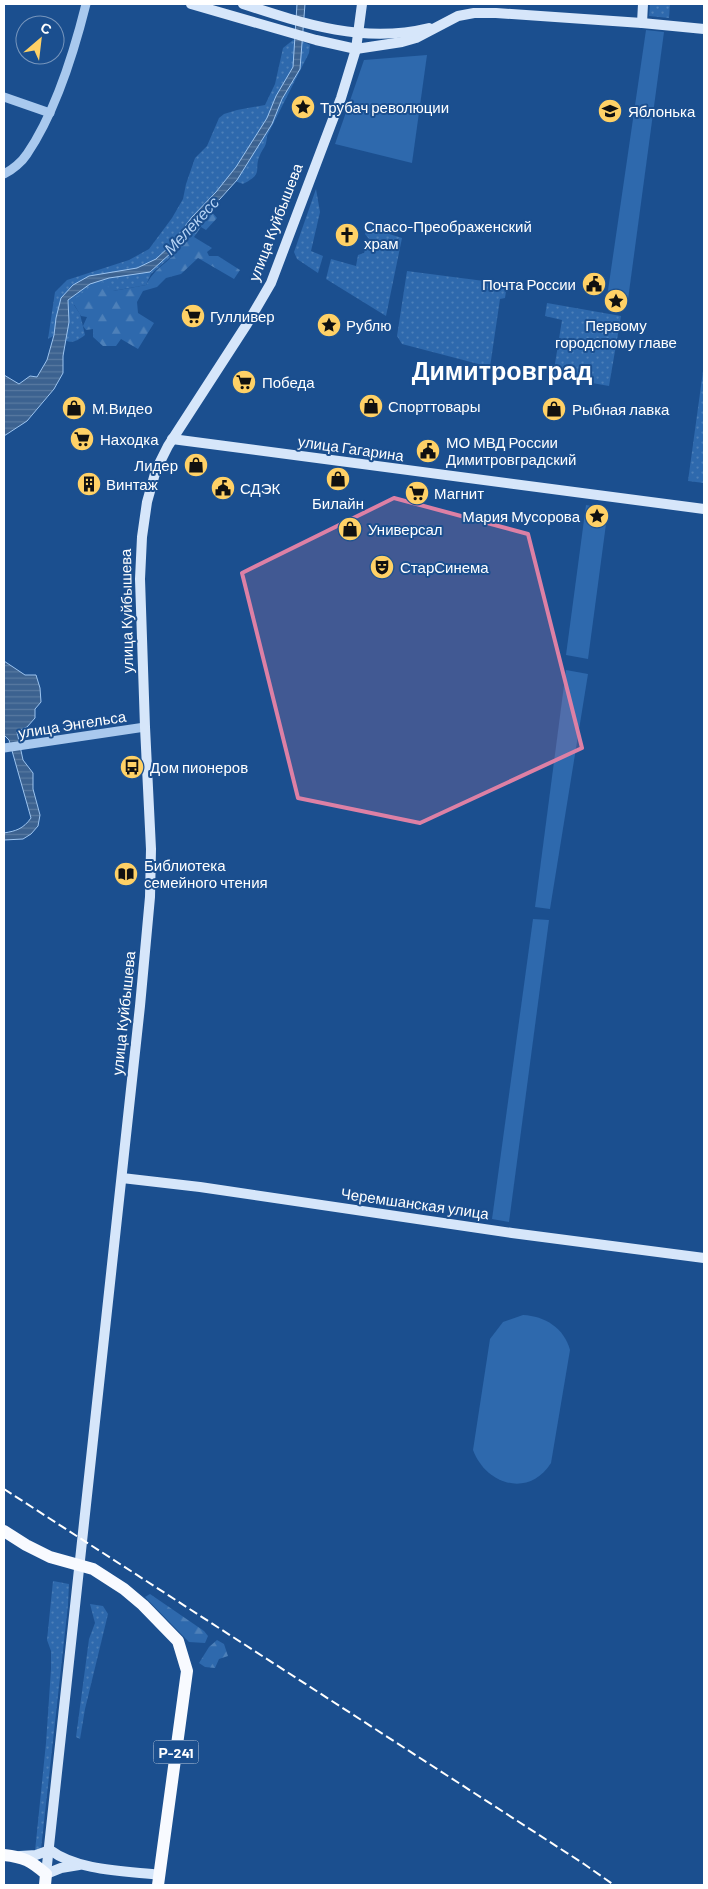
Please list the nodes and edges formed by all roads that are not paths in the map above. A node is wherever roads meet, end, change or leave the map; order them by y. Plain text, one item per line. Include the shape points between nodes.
1 (86, 4) edge
2 (191, 4) edge
3 (243, 4) edge
4 (362, 4) edge
5 (644, 4) edge
6 (642, 23) junction
7 (437, 26) junction
8 (704, 29) edge
9 (358, 34) junction
10 (356, 49) junction
11 (4, 97) edge
12 (50, 113) junction
13 (4, 174) edge
14 (172, 439) junction
15 (704, 509) edge
16 (145, 727) junction
17 (4, 748) edge
18 (122, 1178) junction
19 (704, 1258) edge
20 (4, 1531) edge
21 (50, 1850) junction
22 (4, 1855) edge
23 (20, 1856) junction
24 (80, 1865) junction
25 (46, 1880) edge
26 (159, 1880) edge

1 - 12 street
2 - 10 main road
3 - 9 main road via 314,26
4 - 9 main road, улица Куйбышева
5 - 6 main road
6 - 7 main road via 496,13 458,16
6 - 8 main road
7 - 9 main road via 390,35
7 - 10 main road via 426,34 402,42
9 - 10 main road, улица Куйбышева
10 - 14 main road, улица Куйбышева via 334,118 268,290
11 - 12 street
12 - 13 street via 27,156
14 - 15 main road, улица Гагарина
14 - 16 main road, улица Куйбышева via 156,470 142,537 140,579
16 - 17 street, улица Энгельса
16 - 18 main road, улица Куйбышева via 150,898
18 - 19 main road, Черемшанская улица
18 - 21 main road, улица Куйбышева
20 - 26 highway, Р-241 via 50,1556 84,1565 103,1575 130,1594 178,1641 187,1667
21 - 23 main road
21 - 24 main road
21 - 25 main road, улица Куйбышева
22 - 23 highway
23 - 25 highway via 29,1860
24 - 25 main road via 61,1868
24 - 26 main road

